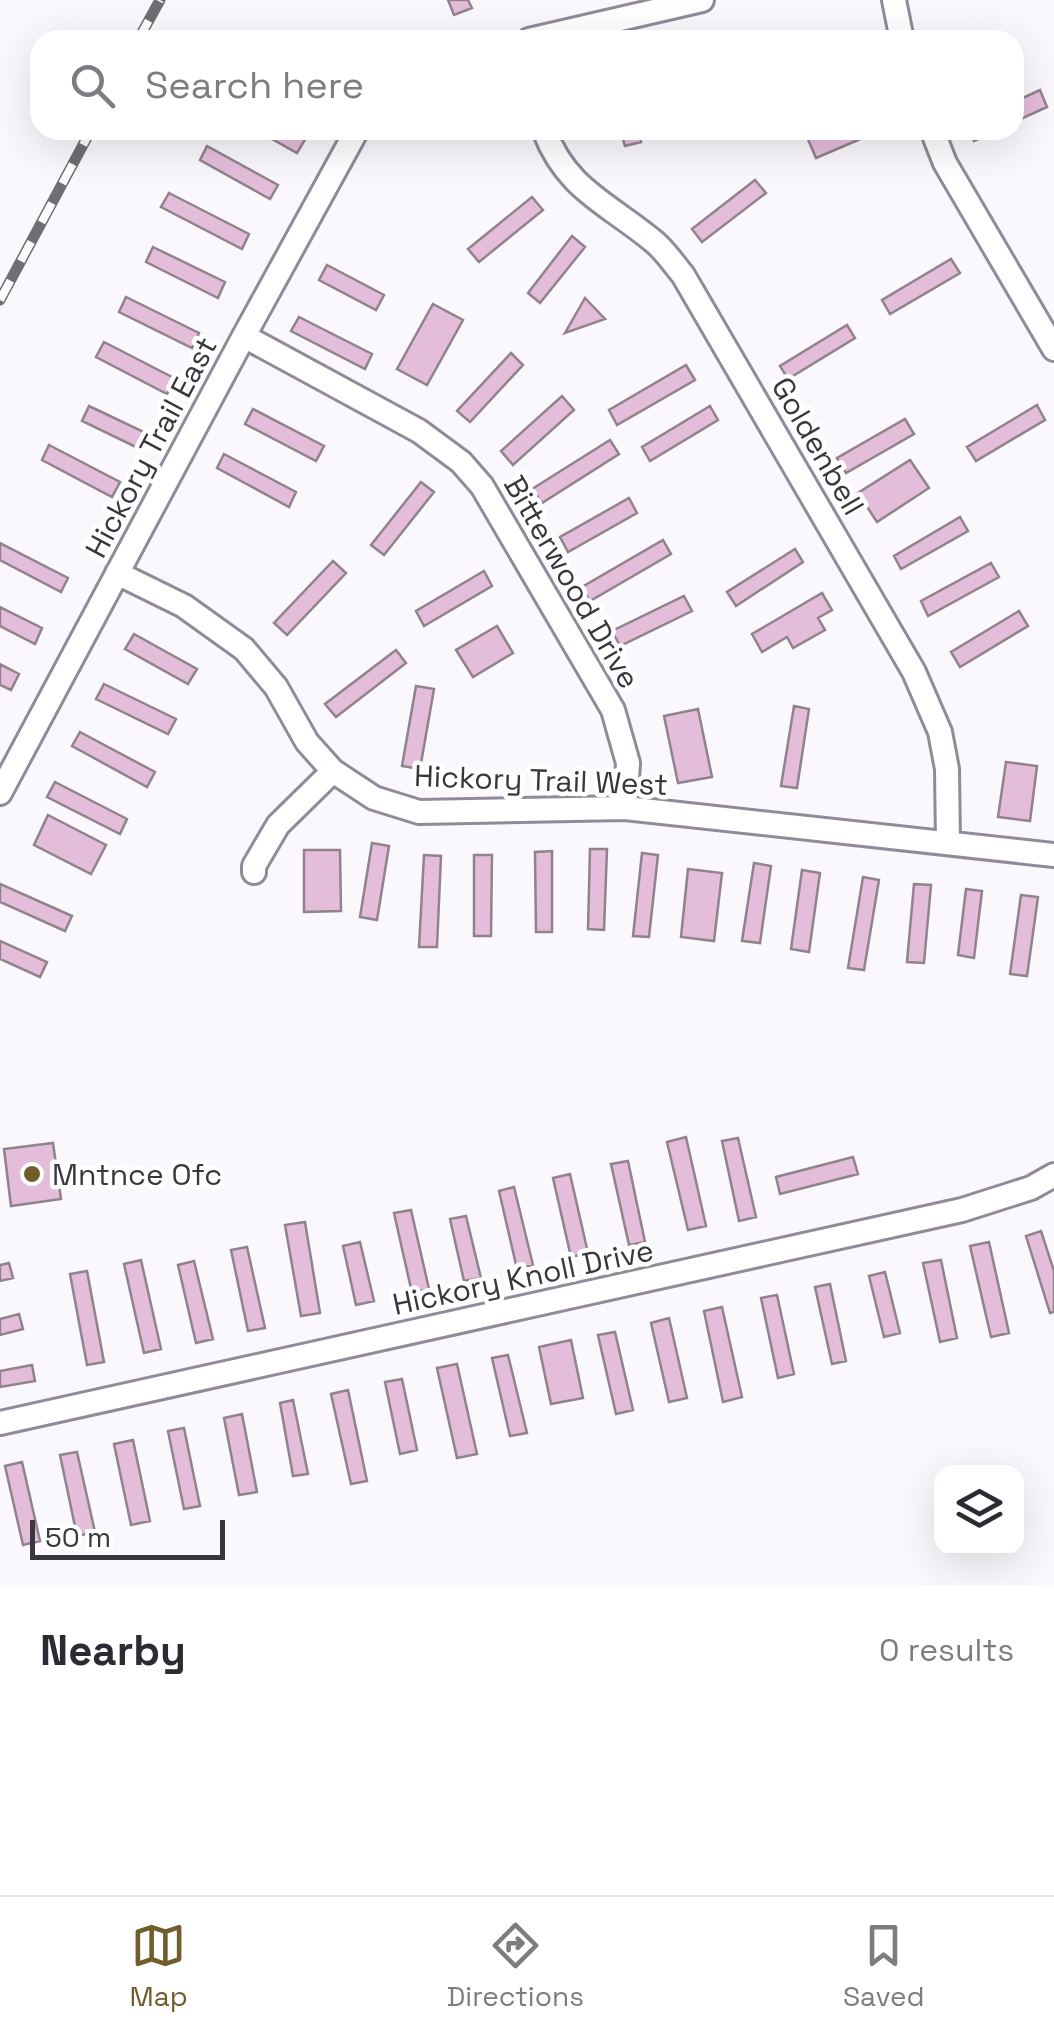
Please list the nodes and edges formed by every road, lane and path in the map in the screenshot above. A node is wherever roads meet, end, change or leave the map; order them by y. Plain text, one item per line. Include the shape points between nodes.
1 (702, 0) edge
2 (894, 0) edge
3 (573, 30) edge
4 (900, 30) edge
5 (352, 140) edge
6 (548, 140) edge
7 (936, 140) edge
8 (244, 336) junction
9 (1054, 349) edge
10 (117, 573) junction
11 (333, 771) junction
12 (0, 793) edge
13 (625, 808) junction
14 (948, 843) junction
15 (1054, 854) edge
16 (254, 872) dead end
17 (1054, 1175) edge
18 (0, 1424) edge

1 - 3 street
2 - 4 street
5 - 8 street, Hickory Trail East
6 - 14 street, Goldenbell via 578,185 655,242 683,275 914,672 940,732
7 - 9 street
8 - 10 street, Hickory Trail East
8 - 13 street, Bitterwood Drive via 418,431 482,486 613,710 628,764
10 - 11 street, Hickory Trail West via 184,606 244,649
10 - 12 street, Hickory Trail East
11 - 13 street, Hickory Trail West via 374,798 419,812
11 - 16 street via 278,825
13 - 14 street, Hickory Trail West
14 - 15 street, Hickory Trail West
17 - 18 street, Hickory Knoll Drive via 962,1210

